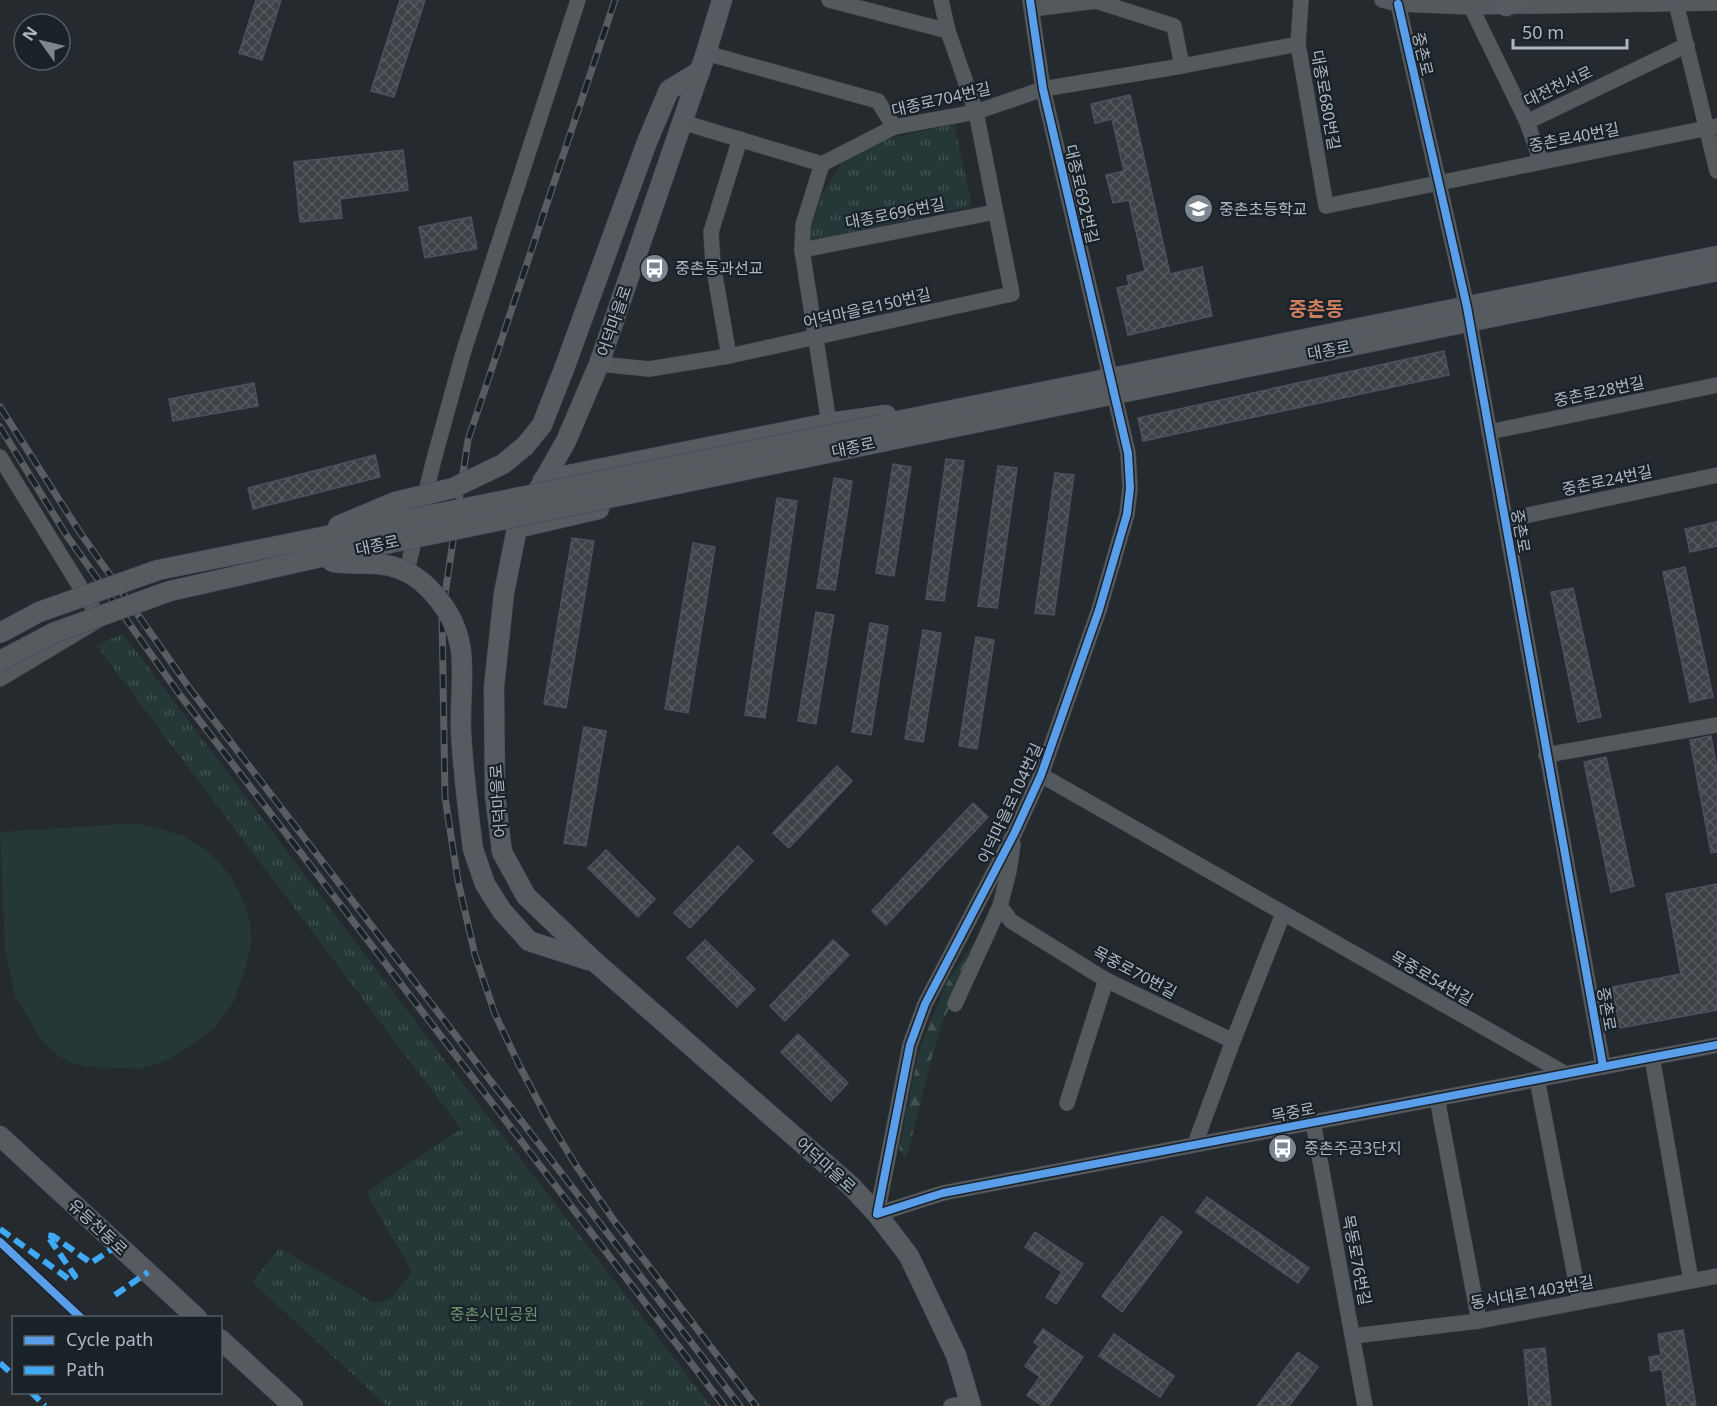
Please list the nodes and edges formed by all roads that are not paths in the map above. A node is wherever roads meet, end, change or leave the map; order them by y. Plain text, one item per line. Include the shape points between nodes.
1 (578, 0) edge
2 (722, 0) edge
3 (829, 0) edge
4 (941, 0) edge
5 (1301, 0) edge
6 (1390, 2) edge
7 (1513, 3) edge
8 (1676, 3) junction
9 (1717, 3) edge
10 (1031, 5) edge
11 (1471, 7) junction
12 (948, 31) junction
13 (1298, 44) junction
14 (1687, 45) junction
15 (703, 62) junction
16 (1182, 66) junction
17 (1043, 89) junction
18 (976, 112) junction
19 (682, 122) junction
20 (1527, 122) junction
21 (894, 127) junction
22 (1712, 127) edge
23 (740, 139) junction
24 (1541, 162) junction
25 (822, 164) junction
26 (1717, 171) edge
27 (1438, 182) junction
28 (1326, 206) joint
29 (995, 212) junction
30 (802, 250) junction
31 (1717, 256) edge
32 (1717, 271) edge
33 (1469, 314) junction
34 (815, 338) junction
35 (729, 356) junction
36 (599, 364) junction
37 (1717, 384) edge
38 (1113, 386) junction
39 (829, 423) junction
40 (894, 430) junction
41 (1489, 432) junction
42 (0, 457) edge
43 (1717, 475) edge
44 (543, 480) junction
45 (1505, 520) junction
46 (517, 528) junction
47 (310, 549) junction
48 (409, 562) dead end
49 (0, 633) edge
50 (0, 661) edge
51 (0, 679) edge
52 (1717, 724) edge
53 (1546, 755) junction
54 (1041, 776) junction
55 (1015, 832) junction
56 (1000, 906) junction
57 (1283, 914) junction
58 (594, 961) junction
59 (1106, 980) junction
60 (956, 1004) dead end
61 (1233, 1041) junction
62 (1717, 1045) edge
63 (1652, 1057) junction
64 (1603, 1066) junction
65 (1564, 1073) junction
66 (1537, 1078) junction
67 (1437, 1098) junction
68 (1067, 1103) dead end
69 (1313, 1122) junction
70 (0, 1136) edge
71 (1195, 1144) junction
72 (877, 1214) junction
73 (1717, 1276) edge
74 (1690, 1281) junction
75 (1580, 1302) junction
76 (196, 1316) edge
77 (1479, 1321) junction
78 (1353, 1336) junction
79 (222, 1341) edge
80 (964, 1405) edge
81 (293, 1406) edge
82 (1365, 1406) edge

1 - 48 street via 464,350
2 - 15 main road, 어덕마을로
3 - 12 street
4 - 12 street
5 - 13 street, 대종로680번길
6 - 11 street
6 - 27 street, 중촌로
7 - 8 street
7 - 11 street
8 - 9 street
8 - 14 street
10 - 16 street, 대종로692번길 via 1096,1 1174,26
10 - 17 street, 대종로692번길
11 - 20 street, 대전천서로
12 - 18 street
13 - 16 street, 대종로704번길
13 - 28 street, 대종로680번길
14 - 20 street, 대전천서로
14 - 22 street
15 - 19 main road, 어덕마을로
15 - 21 street via 878,101
15 - 47 main road, bridge via 669,90 646,142 560,380 542,424 525,446 502,464 453,489 395,502 352,519
16 - 17 street, 대종로704번길
17 - 18 street, 대종로704번길
17 - 38 street, 대종로692번길
18 - 21 street, 대종로704번길
18 - 29 street
19 - 23 street
19 - 36 main road, 어덕마을로
20 - 24 street
21 - 25 street, 대종로704번길
22 - 24 street, 중촌로40번길
22 - 26 street
23 - 25 street
23 - 35 street via 711,232 712,264
24 - 27 street, 중촌로40번길
25 - 30 street via 803,225
27 - 28 street, 중촌로40번길
27 - 33 street, 중촌로
29 - 30 street, 대종로696번길
29 - 34 street, 어덕마을로150번길 via 1012,294
30 - 34 street
31 - 33 main road, 대종로
32 - 33 main road, 대종로
33 - 38 main road, 대종로
33 - 41 street, 중촌로
34 - 35 street, 어덕마을로150번길
34 - 39 street
35 - 36 street, 어덕마을로150번길 via 649,369
36 - 44 main road, 어덕마을로 via 566,441
37 - 41 street, 중촌로28번길
38 - 40 main road, 대종로
38 - 54 street, 어덕마을로104번길 via 1128,453 1127,514 1099,610
39 - 40 main road via 893,414
39 - 44 main road
40 - 46 main road via 866,447
40 - 47 main road, 대종로, bridge
41 - 45 street, 중촌로
42 - 51 street via 100,619
43 - 45 street, 중촌로24번길
44 - 46 main road, 어덕마을로
45 - 53 street, 중촌로
46 - 58 main road, 어덕마을로 via 504,593 494,687 495,795 502,852 526,896
47 - 49 main road, 대종로, bridge via 158,570 39,612
47 - 50 main road, 대종로, bridge via 170,591 53,633
47 - 58 main road, bridge via 341,563 376,563 401,569 420,580 448,611 458,632 463,663 463,771 473,849 485,884 502,911 529,941
52 - 53 street
53 - 64 street, 중촌로
54 - 55 street, 어덕마을로104번길
54 - 57 street, 목중로54번길
55 - 56 street
55 - 72 street, 어덕마을로104번길 via 925,1004 910,1045
56 - 59 street, 목중로70번길 via 1011,921
56 - 60 street
57 - 61 street
57 - 65 street, 목중로54번길
58 - 72 main road, 어덕마을로
59 - 61 street, 목중로70번길
59 - 68 street
61 - 71 street
62 - 63 street, 목중로
63 - 64 street, 목중로
63 - 74 street
64 - 65 street, 목중로
65 - 66 street, 목중로
66 - 67 street, 목중로
66 - 75 street
67 - 69 street, 목중로
67 - 77 street
69 - 71 street, 목중로
69 - 78 street, 목동로76번길
70 - 76 main road, 유등천동로
71 - 72 street, 목중로 via 943,1193
72 - 80 main road, 어덕마을로 via 909,1256 956,1355
73 - 74 street, 동서대로1403번길
74 - 75 street, 동서대로1403번길
75 - 77 street, 동서대로1403번길
77 - 78 street, 동서대로1403번길
78 - 82 street, 목동로76번길
79 - 81 main road

